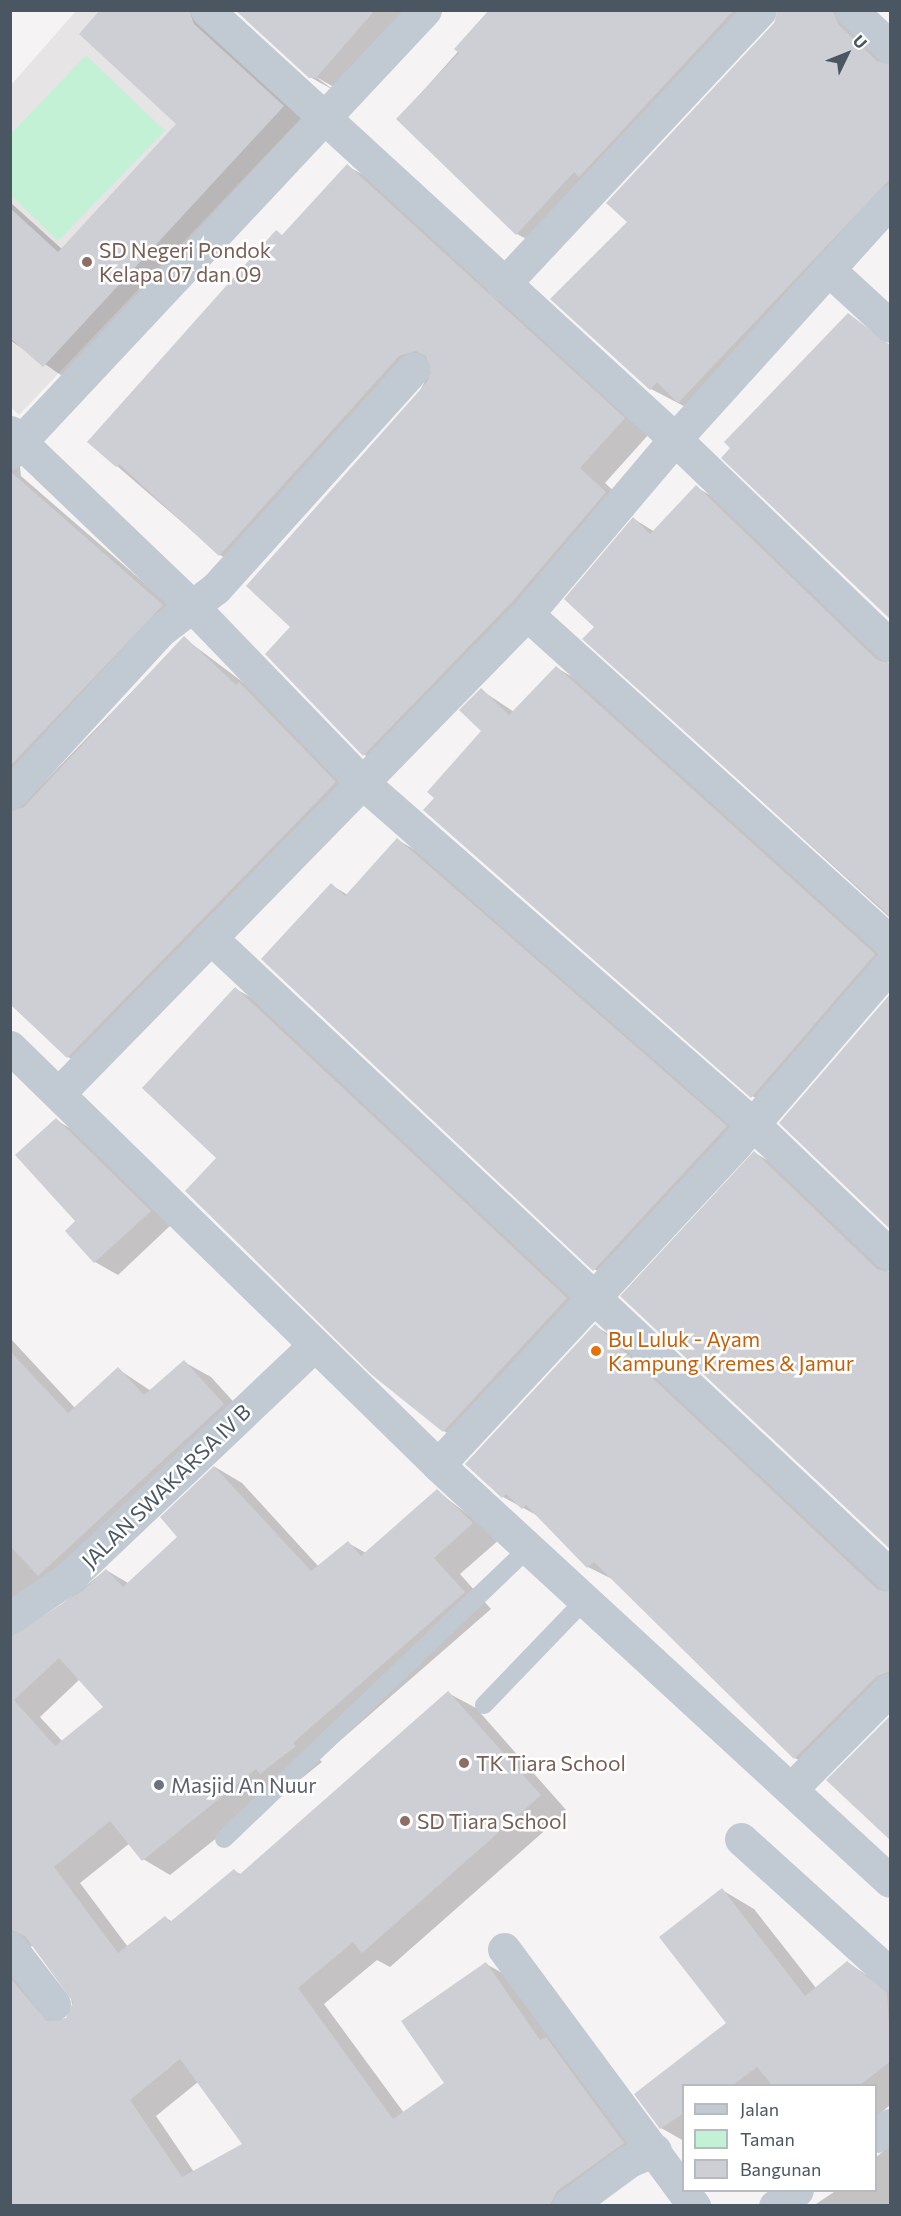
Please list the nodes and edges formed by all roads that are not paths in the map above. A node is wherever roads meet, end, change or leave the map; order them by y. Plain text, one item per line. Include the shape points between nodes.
1 (207, 10) edge
2 (425, 10) edge
3 (760, 10) edge
4 (851, 10) edge
5 (891, 47) edge
6 (322, 120) junction
7 (891, 201) edge
8 (828, 268) junction
9 (503, 285) junction
10 (891, 326) edge
11 (413, 369) dead end
12 (675, 439) junction
13 (14, 442) edge
14 (192, 606) junction
15 (527, 614) junction
16 (891, 646) edge
17 (364, 784) junction
18 (10, 794) edge
19 (213, 941) junction
20 (891, 942) edge
21 (891, 965) edge
22 (10, 1047) edge
23 (59, 1093) junction
24 (754, 1125) junction
25 (891, 1255) edge
26 (595, 1300) junction
27 (314, 1345) junction
28 (438, 1465) junction
29 (528, 1548) junction
30 (891, 1575) edge
31 (586, 1599) junction
32 (10, 1618) edge
33 (891, 1689) edge
34 (484, 1705) dead end
35 (792, 1788) junction
36 (224, 1839) dead end
37 (741, 1839) dead end
38 (891, 1881) edge
39 (10, 1947) edge
40 (504, 1949) dead end
41 (891, 1974) edge
42 (54, 2004) dead end
43 (891, 2125) edge
44 (877, 2135) edge
45 (655, 2150) junction
46 (682, 2188) edge
47 (685, 2192) edge
48 (794, 2192) edge
49 (568, 2205) edge
50 (694, 2205) edge
51 (775, 2205) edge

1 - 6 street
2 - 6 street
3 - 9 street
4 - 5 street
6 - 9 street
6 - 13 street
7 - 8 street
8 - 10 street
8 - 12 street
9 - 12 street
11 - 14 street via 216,588
12 - 15 street
12 - 16 street
13 - 14 street
14 - 17 street
14 - 18 street via 161,630
15 - 17 street
15 - 20 street
17 - 19 street
17 - 24 street
19 - 23 street
19 - 26 street
21 - 24 street
22 - 23 street
23 - 27 street
24 - 25 street
24 - 26 street
26 - 28 street
26 - 30 street
27 - 28 street
27 - 32 street, JALAN SWAKARSA IV B via 64,1583
28 - 29 street
29 - 31 street
29 - 36 lane
31 - 34 lane
31 - 35 street
33 - 35 street
35 - 38 street
37 - 41 street
39 - 42 street
40 - 45 street
43 - 44 street
45 - 46 street
45 - 49 street via 629,2161
47 - 50 street
48 - 51 street

